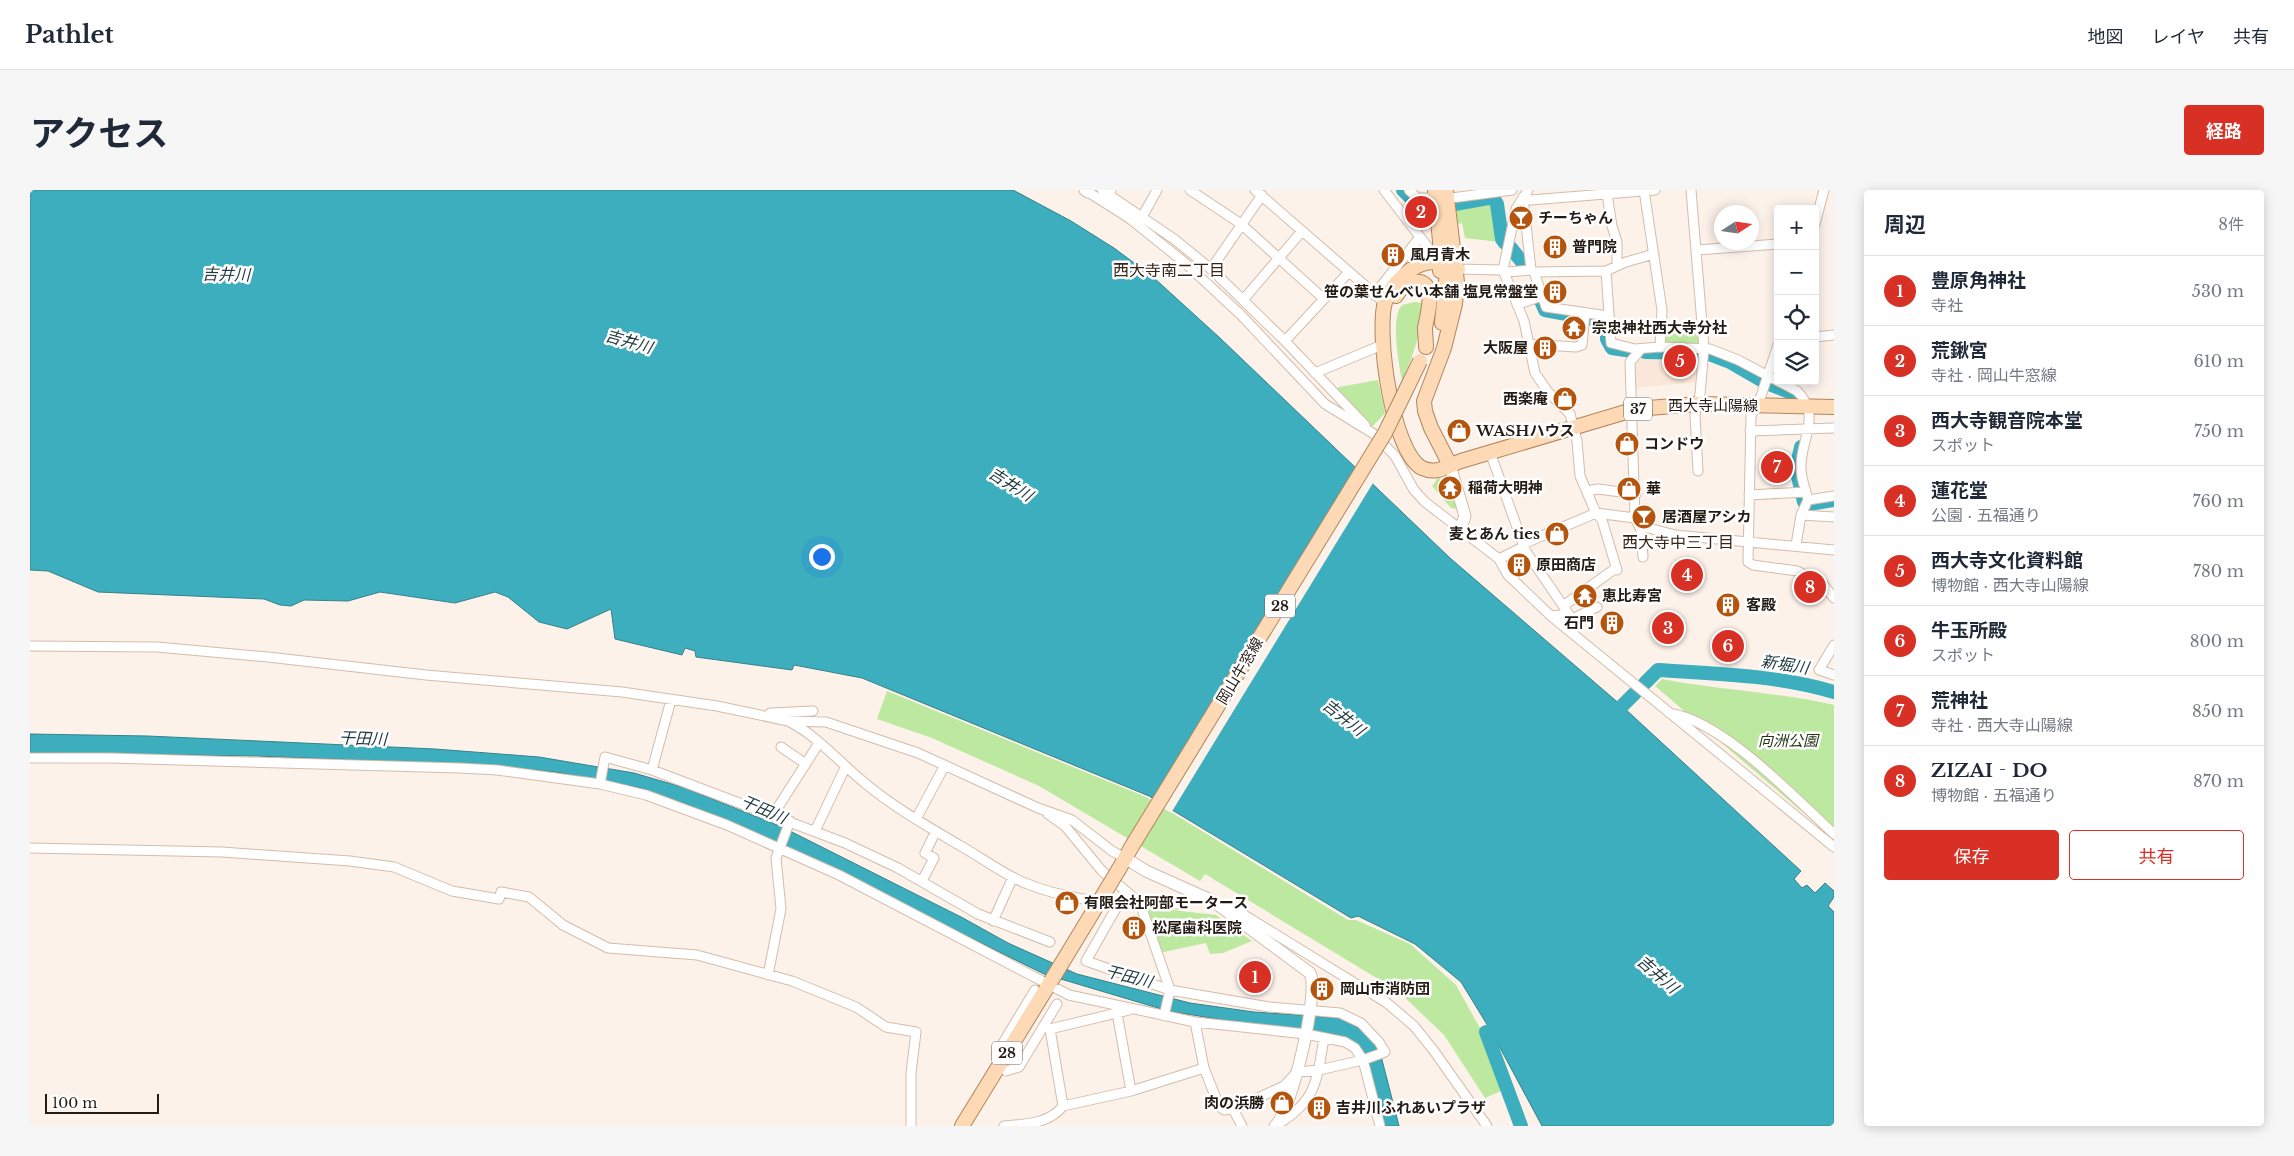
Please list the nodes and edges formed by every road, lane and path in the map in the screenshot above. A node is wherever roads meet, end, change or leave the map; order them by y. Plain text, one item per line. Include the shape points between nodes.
1 (1157, 190) edge
2 (1190, 190) edge
3 (1384, 190) edge
4 (1409, 190) edge
5 (1512, 190) edge
6 (1644, 190) edge
7 (1654, 190) edge
8 (1691, 190) edge
9 (1824, 190) edge
10 (1087, 191) edge
11 (1258, 192) edge
12 (1487, 192) edge
13 (1106, 193) edge
14 (1442, 194) edge
15 (1525, 194) edge
16 (1607, 194) junction
17 (1819, 209) edge
18 (1142, 217) junction
19 (1241, 224) junction
20 (1302, 231) junction
21 (1420, 237) junction
22 (1774, 244) edge
23 (1697, 250) junction
24 (1654, 254) junction
25 (1279, 257) junction
26 (1449, 266) junction
27 (1617, 266) junction
28 (1211, 269) junction
29 (1503, 270) junction
30 (1532, 271) junction
31 (1606, 271) junction
32 (1348, 273) junction
33 (1542, 296) junction
34 (1324, 299) junction
35 (1380, 299) junction
36 (1243, 300) junction
37 (1519, 304) junction
38 (1585, 313) junction
39 (1608, 316) junction
40 (1834, 335) edge
41 (1819, 337) edge
42 (1284, 341) junction
43 (1528, 344) junction
44 (1382, 345) junction
45 (1426, 347) junction
46 (1660, 347) junction
47 (1704, 348) junction
48 (1641, 349) junction
49 (1774, 356) edge
50 (1424, 364) junction
51 (1315, 373) junction
52 (1767, 376) junction
53 (1698, 404) junction
54 (1756, 405) junction
55 (1806, 406) junction
56 (1834, 407) edge
57 (1631, 410) junction
58 (1573, 427) junction
59 (1834, 428) edge
60 (1750, 431) junction
61 (1806, 431) junction
62 (1374, 434) junction
63 (1490, 452) junction
64 (1450, 465) junction
65 (1698, 471) dead end
66 (1587, 491) junction
67 (1636, 494) junction
68 (1749, 495) junction
69 (1834, 496) edge
70 (1805, 497) junction
71 (1596, 513) junction
72 (1800, 515) junction
73 (1834, 517) edge
74 (1635, 518) junction
75 (1460, 527) junction
76 (1748, 542) junction
77 (1796, 545) junction
78 (1523, 546) junction
79 (1834, 550) edge
80 (1643, 557) dead end
81 (1499, 559) junction
82 (1834, 598) edge
83 (1563, 606) junction
84 (1597, 606) dead end
85 (1551, 616) junction
86 (1572, 619) junction
87 (1834, 645) edge
88 (30, 646) edge
89 (1834, 676) edge
90 (671, 700) junction
91 (813, 711) dead end
92 (1669, 713) junction
93 (759, 714) junction
94 (788, 721) junction
95 (819, 743) junction
96 (781, 748) dead end
97 (30, 758) edge
98 (806, 764) junction
99 (945, 765) junction
100 (845, 768) junction
101 (652, 770) junction
102 (600, 783) junction
103 (1038, 808) junction
104 (773, 815) junction
105 (916, 819) junction
106 (789, 823) junction
107 (815, 831) junction
108 (936, 831) junction
109 (1834, 834) edge
110 (779, 846) junction
111 (1834, 847) edge
112 (30, 848) edge
113 (1129, 860) junction
114 (1013, 877) junction
115 (922, 881) junction
116 (1193, 892) junction
117 (1213, 901) junction
118 (1140, 902) junction
119 (1119, 903) junction
120 (993, 922) junction
121 (1050, 942) dead end
122 (768, 975) junction
123 (1054, 985) junction
124 (1035, 990) dead end
125 (1169, 991) junction
126 (1057, 1004) dead end
127 (1131, 1009) junction
128 (1117, 1013) junction
129 (1164, 1014) junction
130 (1309, 1014) junction
131 (1195, 1022) junction
132 (1046, 1028) junction
133 (1307, 1032) junction
134 (1324, 1038) junction
135 (1364, 1060) junction
136 (1204, 1068) junction
137 (1002, 1069) junction
138 (1319, 1070) junction
139 (1297, 1072) junction
140 (1131, 1091) junction
141 (1063, 1106) junction
142 (1233, 1109) junction
143 (1023, 1125) edge
144 (1276, 1125) edge
145 (911, 1126) edge
146 (962, 1126) edge
147 (972, 1126) edge
148 (1004, 1126) edge
149 (1242, 1126) edge
150 (1380, 1126) edge
151 (1487, 1126) edge

1 - 18 street
2 - 19 street
3 - 21 street
4 - 14 street via 1417,198
5 - 12 street
6 - 7 street
6 - 16 street
6 - 24 street
8 - 23 street
9 - 17 street
10 - 13 street
11 - 19 street
11 - 20 street
12 - 14 street
13 - 18 street
13 - 62 street via 1241,315 1325,404
14 - 26 main road, 岡山牛窓線 / 28
15 - 16 street via 1531,200
15 - 29 street via 1516,210
15 - 30 street
16 - 27 street via 1618,242
18 - 28 street
19 - 25 street
19 - 28 street
20 - 25 street
20 - 32 street
21 - 26 street
21 - 35 street
22 - 23 street
23 - 47 street
24 - 27 street
24 - 46 street via 1662,310
25 - 34 street
25 - 36 street
26 - 29 street
26 - 35 main road, 西大寺山陽線 / 37 via 1426,263 1407,273
26 - 45 main road, 岡山牛窓線 / 28
26 - 50 main road, 岡山牛窓線 / 28 via 1441,326
26 - 64 main road via 1455,304 1424,401 1431,428
27 - 31 street
28 - 36 street
29 - 30 street
29 - 37 street
30 - 31 street
30 - 33 street
31 - 39 street
32 - 34 street
32 - 35 street
33 - 37 street
33 - 38 street via 1549,308
34 - 42 street
35 - 44 main road, 西大寺山陽線 / 37
36 - 42 street
37 - 43 street
38 - 39 street
38 - 43 street via 1582,345
39 - 48 street via 1610,343
40 - 41 street
42 - 51 street
43 - 58 street via 1535,374 1570,414
44 - 51 street
44 - 64 main road, 西大寺山陽線 / 37 via 1391,398 1408,454 1424,469 1440,471
45 - 50 main road, 岡山牛窓線 / 28
45 - 64 main road, 西大寺山陽線 / 37 via 1429,293 1426,286 1409,283 1399,290 1389,318 1390,352 1398,402 1417,452 1424,460
46 - 47 street
46 - 48 street
47 - 52 street via 1730,356
47 - 53 street
48 - 57 street via 1630,362
49 - 52 street
50 - 113 main road, 岡山牛窓線 / 28, bridge
51 - 62 street
52 - 54 street
52 - 55 street via 1797,391
53 - 54 main road, 西大寺山陽線 / 37
53 - 57 main road, 西大寺山陽線 / 37
53 - 65 street via 1695,415
54 - 55 main road, 西大寺山陽線 / 37
54 - 60 street
55 - 56 main road, 西大寺山陽線 / 37
55 - 61 street
57 - 58 main road, 西大寺山陽線 / 37
57 - 67 street
58 - 63 main road, 西大寺山陽線 / 37
58 - 66 street via 1578,466
59 - 61 street
60 - 61 street
60 - 68 street
61 - 70 street via 1801,469
62 - 75 street via 1395,456 1414,490
63 - 64 main road, 西大寺山陽線 / 37
63 - 78 street
64 - 75 street via 1465,516
66 - 67 street
66 - 71 street
67 - 74 street
68 - 70 street
68 - 76 street
69 - 70 street
70 - 72 street
71 - 74 street
71 - 78 street
71 - 83 street via 1602,520 1617,569
72 - 73 street
72 - 77 street
74 - 76 street via 1655,531
74 - 80 street
75 - 81 street
76 - 77 street
76 - 82 street via 1748,562 1752,565 1797,571 1822,583
77 - 79 street
78 - 81 street
78 - 83 street
81 - 85 street via 1508,575
83 - 86 street
84 - 86 street
85 - 86 street
85 - 92 street
87 - 89 street via 1819,670
88 - 90 street via 157,648 622,692
90 - 93 street
90 - 101 street
91 - 93 street
92 - 109 street via 1697,721 1740,748
92 - 111 street
93 - 94 street
94 - 95 street via 804,729
94 - 99 street via 826,722 847,727
95 - 98 street
95 - 100 street
96 - 98 street
97 - 102 street via 497,770
98 - 104 street
99 - 103 street
99 - 105 street
100 - 105 street
100 - 107 street
101 - 102 street via 605,756
101 - 104 street
102 - 110 street via 676,804
103 - 113 street via 1072,820
103 - 118 street via 1065,826 1102,871
104 - 106 street
105 - 108 street
106 - 107 street
106 - 110 street
107 - 115 street
108 - 114 street
108 - 115 street via 926,853 934,858
110 - 122 street via 776,858 781,908
110 - 123 street
112 - 122 street via 264,854 394,867 452,891 473,896 499,899 501,892 529,898 563,925 608,948 697,955
113 - 116 street via 1146,872
113 - 123 main road, 岡山牛窓線 / 28, bridge
114 - 119 street via 1056,892
114 - 120 street
115 - 120 street
116 - 117 street
116 - 118 street via 1189,899 1179,904
117 - 130 street via 1310,973 1314,982
117 - 151 street via 1241,913 1387,1002 1414,1026
118 - 119 street
118 - 125 street
119 - 125 street via 1086,962
120 - 121 street
122 - 145 street via 792,981 856,1007 886,1027 916,1032 910,1073
123 - 127 street via 1087,1000
123 - 137 main road, 岡山牛窓線 / 28
124 - 137 street via 997,1053
125 - 129 street
125 - 130 street
126 - 132 street
127 - 128 street
127 - 129 street
128 - 132 street
128 - 140 street
129 - 131 street
130 - 133 street
130 - 135 street via 1340,1013 1352,1017 1370,1032 1384,1052
131 - 133 street
131 - 136 street
132 - 137 street via 1019,1067
132 - 141 street
133 - 134 street
133 - 139 street
134 - 135 street via 1345,1042 1355,1048
134 - 138 street
135 - 138 street
135 - 150 street
136 - 140 street
136 - 142 street via 1219,1106 1224,1110
137 - 146 main road, 岡山牛窓線 / 28
137 - 147 main road, 岡山牛窓線 / 28
138 - 139 street
138 - 144 street via 1300,1110
139 - 142 street via 1284,1086
139 - 144 street
140 - 141 street
141 - 143 street via 1048,1119
142 - 149 street
143 - 148 street

